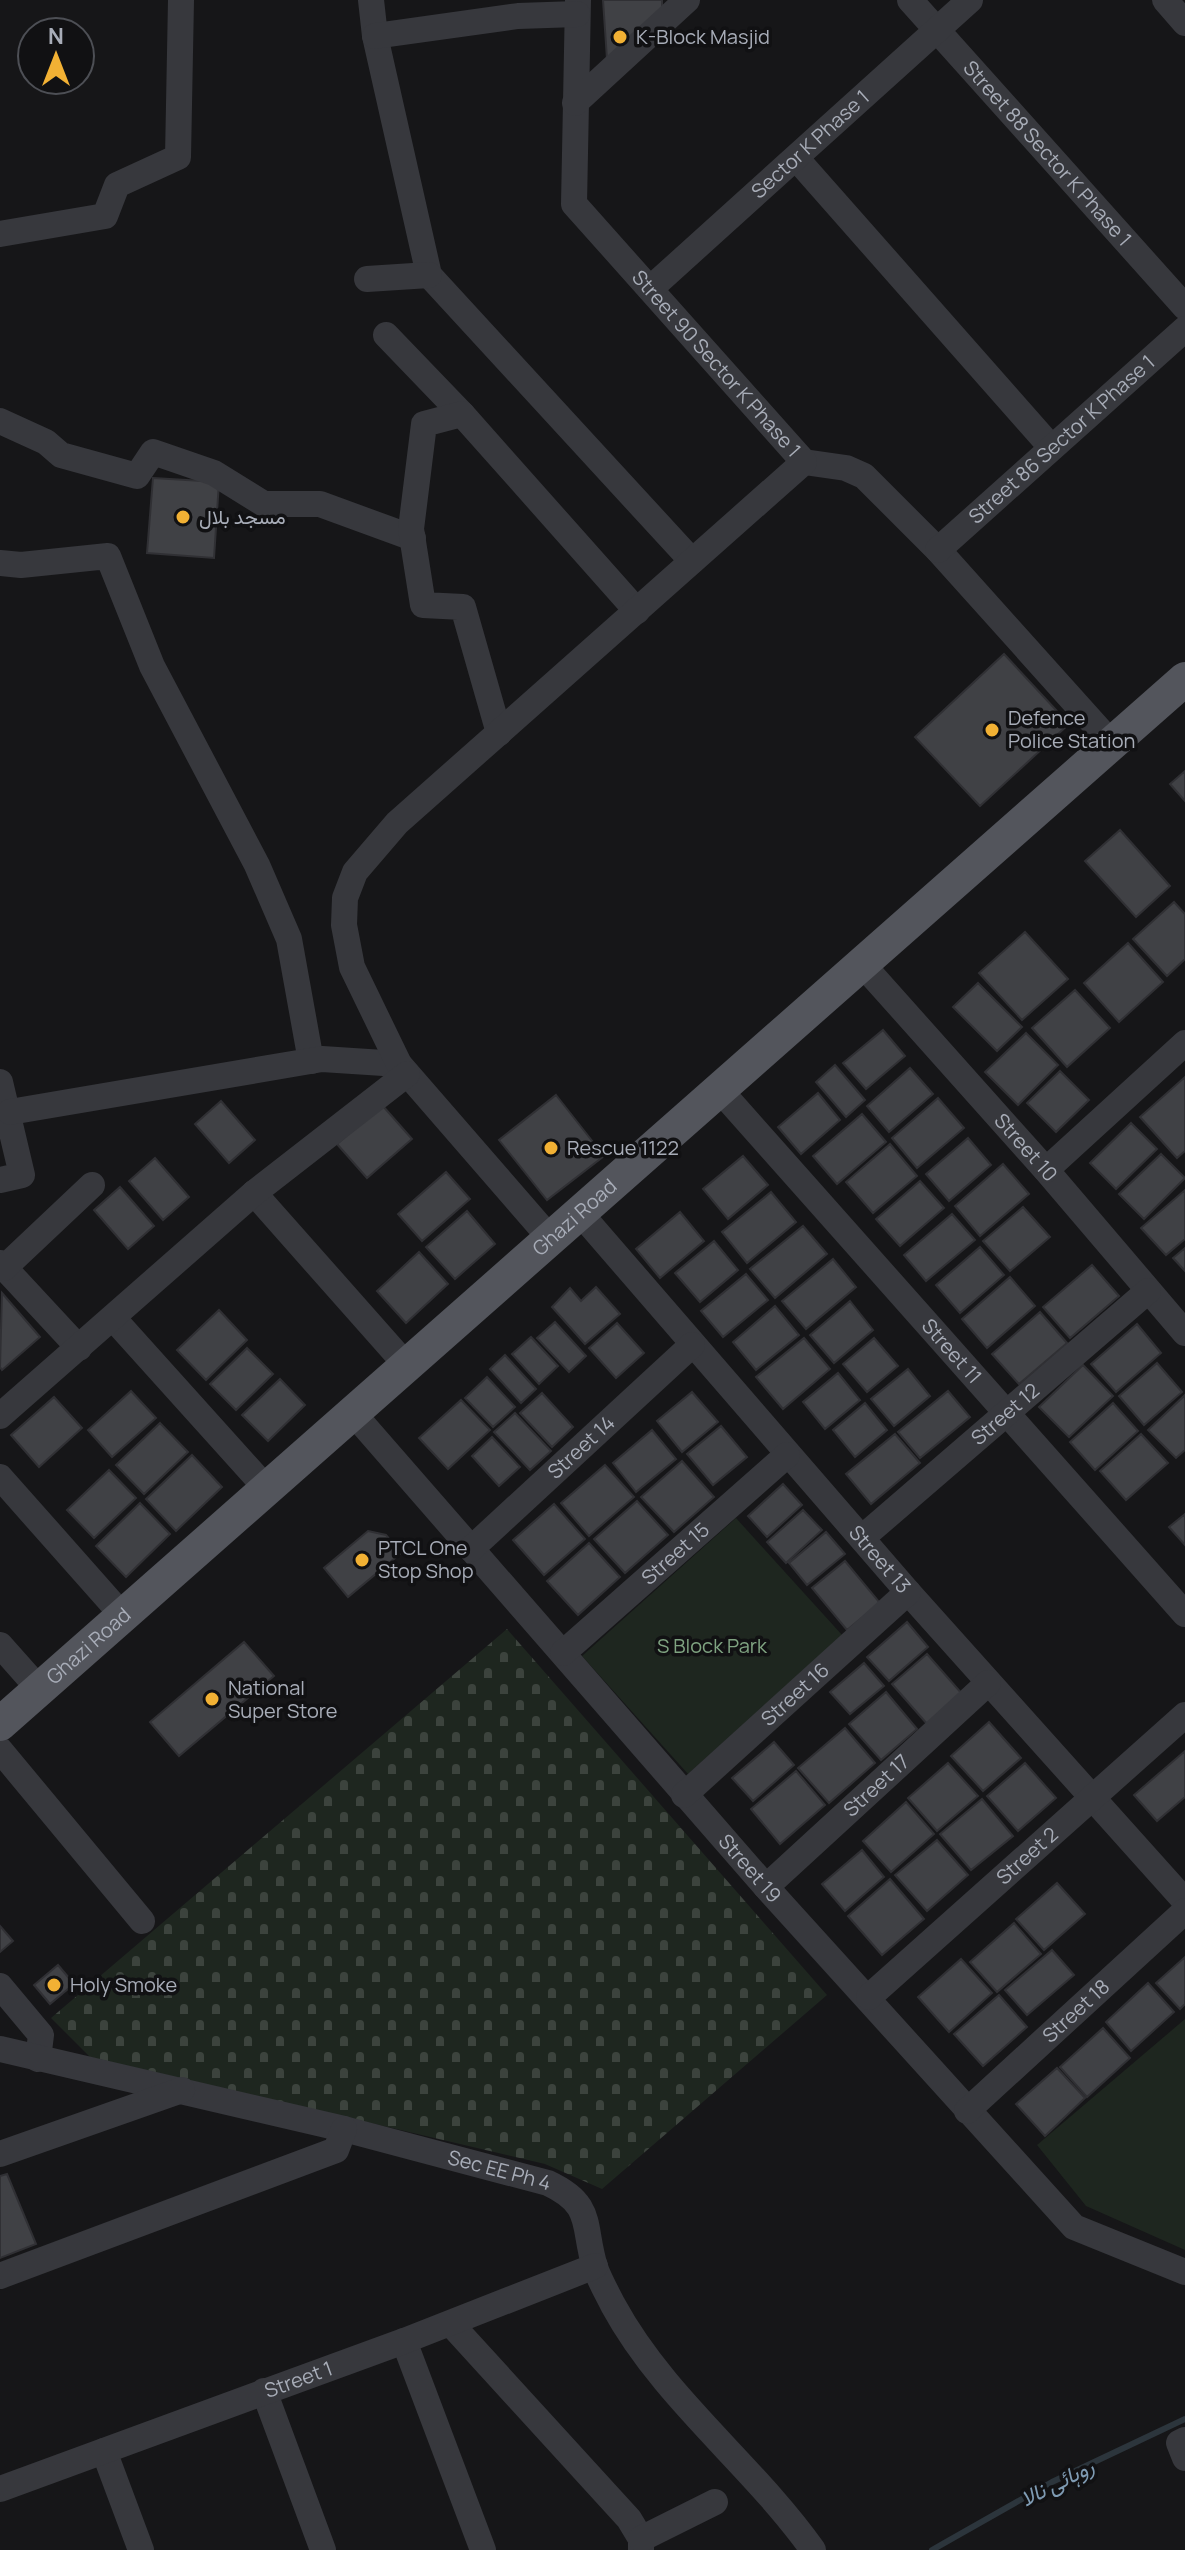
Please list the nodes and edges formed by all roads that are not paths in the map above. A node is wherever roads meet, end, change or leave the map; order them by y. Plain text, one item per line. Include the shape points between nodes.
1 (181, 0) edge
2 (371, 0) edge
3 (687, 0) edge
4 (910, 0) edge
5 (970, 0) edge
6 (1165, 0) edge
7 (578, 7) edge
8 (1185, 23) edge
9 (937, 29) junction
10 (375, 36) junction
11 (575, 103) junction
12 (796, 158) junction
13 (0, 234) edge
14 (429, 275) junction
15 (367, 279) dead end
16 (650, 289) junction
17 (1185, 307) edge
18 (1185, 329) edge
19 (386, 335) dead end
20 (462, 414) junction
21 (0, 421) edge
22 (1051, 447) junction
23 (804, 462) junction
24 (413, 538) junction
25 (938, 550) junction
26 (692, 561) junction
27 (0, 563) edge
28 (637, 611) junction
29 (1185, 679) edge
30 (499, 733) junction
31 (1113, 745) junction
32 (862, 964) junction
33 (1185, 1043) edge
34 (311, 1061) junction
35 (403, 1069) junction
36 (0, 1082) edge
37 (718, 1088) junction
38 (10, 1112) junction
39 (1046, 1170) junction
40 (0, 1180) edge
41 (92, 1185) dead end
42 (254, 1193) junction
43 (580, 1213) junction
44 (550, 1238) junction
45 (2, 1266) edge
46 (1148, 1291) junction
47 (113, 1318) junction
48 (1185, 1333) edge
49 (692, 1345) junction
50 (79, 1348) junction
51 (408, 1367) junction
52 (1004, 1411) junction
53 (353, 1413) junction
54 (0, 1416) edge
55 (787, 1455) junction
56 (0, 1477) edge
57 (266, 1488) junction
58 (863, 1537) junction
59 (471, 1549) junction
60 (908, 1592) junction
61 (1185, 1614) edge
62 (124, 1617) junction
63 (0, 1645) edge
64 (563, 1653) junction
65 (988, 1683) junction
66 (40, 1690) junction
67 (1185, 1715) edge
68 (0, 1724) edge
69 (0, 1750) edge
70 (684, 1795) junction
71 (1090, 1797) junction
72 (766, 1887) junction
73 (1185, 1901) edge
74 (1185, 1911) edge
75 (142, 1921) dead end
76 (0, 1986) edge
77 (869, 1997) junction
78 (0, 2049) edge
79 (38, 2059) junction
80 (182, 2090) junction
81 (967, 2111) junction
82 (344, 2129) junction
83 (0, 2154) edge
84 (595, 2266) junction
85 (1185, 2272) edge
86 (0, 2276) edge
87 (451, 2324) junction
88 (404, 2341) junction
89 (264, 2391) junction
90 (1185, 2440) edge
91 (104, 2451) junction
92 (1185, 2458) edge
93 (0, 2489) edge
94 (715, 2502) dead end
95 (641, 2545) edge
96 (141, 2550) edge
97 (323, 2550) edge
98 (483, 2550) edge
99 (813, 2550) edge

1 - 13 street via 178,157 117,185 105,216
2 - 10 street
3 - 11 street
4 - 9 street, Street 88 Sector K Phase 1
5 - 9 street, Sector K Phase 1
6 - 8 street
7 - 10 street
7 - 11 street, Street 90 Sector K Phase 1
9 - 12 street, Sector K Phase 1
9 - 17 street, Street 88 Sector K Phase 1
10 - 14 street
11 - 16 street, Street 90 Sector K Phase 1 via 574,204
12 - 16 street, Sector K Phase 1
12 - 22 street
14 - 15 street
14 - 26 street
16 - 23 street, Street 90 Sector K Phase 1
18 - 22 street, Street 86 Sector K Phase 1
19 - 20 street
20 - 24 street via 424,424
20 - 28 street
21 - 24 street via 46,442 61,455 137,476 153,452 214,473 264,504 320,504
22 - 25 street, Street 86 Sector K Phase 1
23 - 25 street, Street 90 Sector K Phase 1 via 864,476
23 - 26 street
24 - 30 street via 423,605 463,607
25 - 31 street, Street 90 Sector K Phase 1
26 - 28 street
27 - 34 street via 108,556 152,666 257,865 289,939
28 - 30 street
29 - 31 main road, Ghazi Road
30 - 35 street via 397,823 355,872 345,898 352,967
31 - 32 main road, Ghazi Road
32 - 37 main road, Ghazi Road
32 - 39 street, Street 10
33 - 39 street
34 - 35 street
34 - 38 street
35 - 42 street
35 - 44 street
36 - 38 street
37 - 43 main road, Ghazi Road
37 - 52 street, Street 11
38 - 40 street via 22,1175
39 - 46 street, Street 10
41 - 45 street
42 - 47 street
42 - 51 street
43 - 44 main road, Ghazi Road
43 - 49 street, Street 13
44 - 51 main road, Ghazi Road
45 - 50 street
46 - 48 street, Street 10
46 - 52 street, Street 12
47 - 50 street
47 - 57 street
49 - 55 street, Street 13
49 - 59 street, Street 14
50 - 54 street
51 - 53 main road, Ghazi Road
52 - 58 street, Street 12
52 - 61 street, Street 11
53 - 57 main road, Ghazi Road
53 - 59 street, Street 19
55 - 58 street, Street 13
55 - 64 street, Street 15
56 - 62 street
57 - 62 main road, Ghazi Road
58 - 60 street, Street 13
59 - 64 street, Street 19
60 - 65 street, Street 13
60 - 70 street, Street 16
62 - 66 main road, Ghazi Road
63 - 66 street
64 - 70 street, Street 19
65 - 71 street, Street 13
65 - 72 street, Street 17
66 - 68 main road, Ghazi Road
67 - 71 street, Street 2
69 - 75 street
70 - 72 street, Street 19
71 - 73 street, Street 13
71 - 77 street, Street 2
72 - 77 street, Street 19
74 - 81 street, Street 18
76 - 79 street via 41,2035
77 - 81 street, Street 19
78 - 79 street, Sec EE Ph 4
79 - 80 street, Sec EE Ph 4
80 - 82 street, Sec EE Ph 4
80 - 83 street
81 - 85 street, Street 19 via 1074,2227
82 - 84 street, Sec EE Ph 4 via 565,2191 585,2214
82 - 86 street via 336,2150
84 - 87 street, Street 1
84 - 99 street, Sec EE Ph 4 via 652,2365
87 - 88 street, Street 1
87 - 95 street via 629,2519
88 - 89 street, Street 1
88 - 98 street
89 - 91 street, Street 1
89 - 97 street
90 - 92 street via 1179,2443
91 - 93 street, Street 1
91 - 96 street
94 - 95 street

